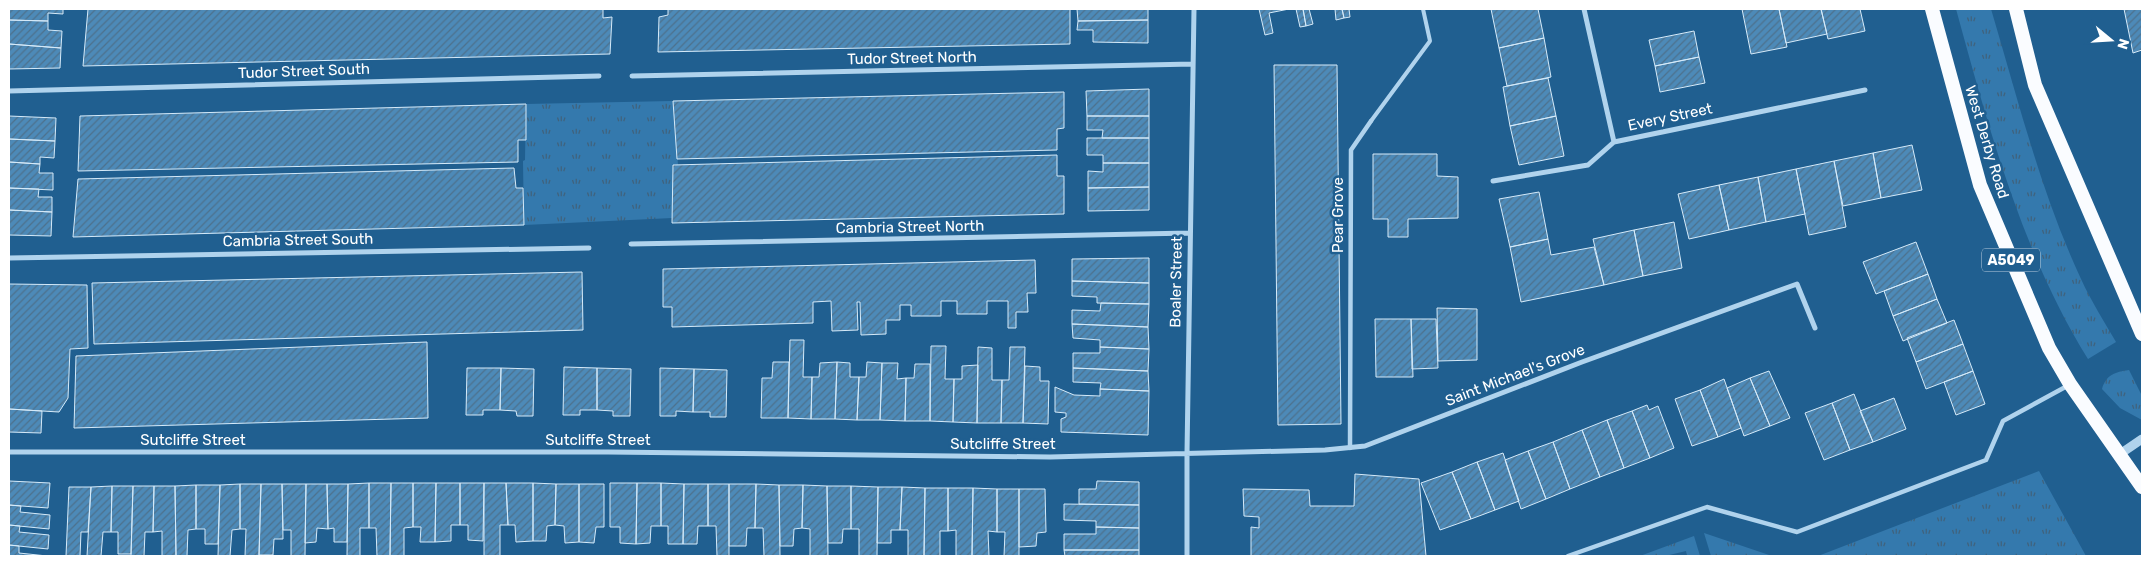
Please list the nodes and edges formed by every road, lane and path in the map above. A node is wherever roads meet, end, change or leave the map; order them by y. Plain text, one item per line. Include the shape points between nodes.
1 (1194, 9) edge
2 (1423, 9) edge
3 (1584, 9) edge
4 (1932, 9) edge
5 (2016, 9) edge
6 (1193, 64) junction
7 (599, 76) dead end
8 (632, 76) dead end
9 (1865, 90) dead end
10 (9, 91) edge
11 (1372, 121) joint
12 (1614, 142) junction
13 (1493, 181) dead end
14 (1190, 232) junction
15 (631, 244) dead end
16 (588, 248) dead end
17 (9, 258) edge
18 (1815, 328) dead end
19 (2142, 334) edge
20 (2070, 384) junction
21 (2142, 438) edge
22 (1350, 448) junction
23 (9, 452) edge
24 (1186, 452) junction
25 (2120, 454) junction
26 (2142, 487) edge
27 (1187, 556) edge
28 (1568, 556) edge

1 - 6 street, Boaler Street
2 - 11 lane, Pear Grove via 1430,41
3 - 12 street, Every Street
4 - 20 highway, West Derby Road / A5049 via 1980,185 2049,348
5 - 19 highway via 2035,85
6 - 8 street, Tudor Street North
6 - 14 street, Boaler Street
7 - 10 street, Tudor Street South
9 - 12 street, Every Street
11 - 22 street, Pear Grove via 1351,150
12 - 13 street via 1588,165
14 - 15 street, Cambria Street North
14 - 24 street, Boaler Street
16 - 17 street, Cambria Street South
18 - 22 street, Saint Michael's Grove via 1797,284 1365,446
20 - 25 highway, West Derby Road / A5049
20 - 28 street via 2003,421 1986,460 1798,532 1706,507
21 - 25 street
22 - 24 street, Saint Michael's Grove
23 - 24 street, Sutcliffe Street via 608,452 1050,457
24 - 27 street, Boaler Street
25 - 26 highway, West Derby Road / A5049

